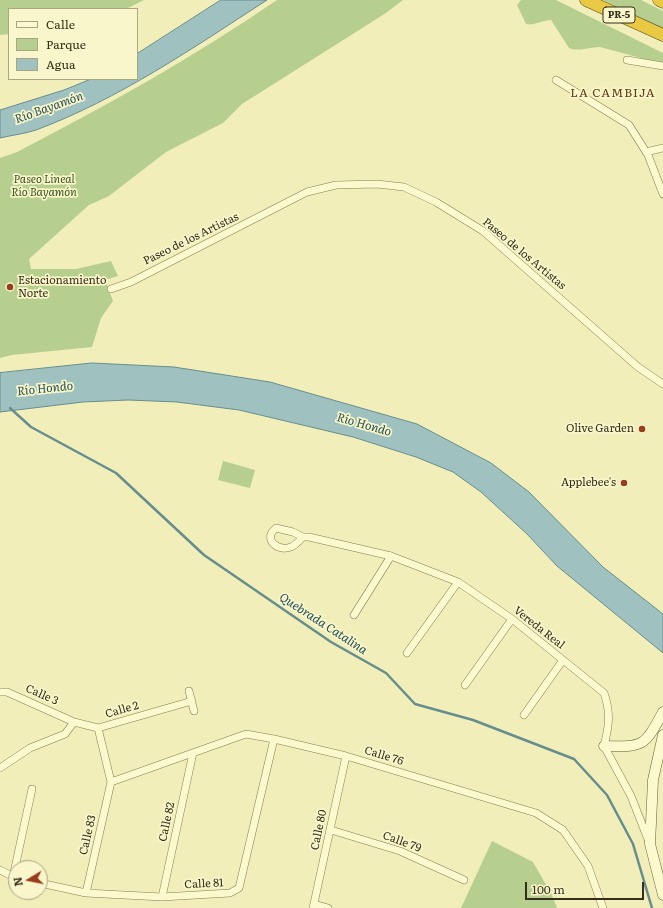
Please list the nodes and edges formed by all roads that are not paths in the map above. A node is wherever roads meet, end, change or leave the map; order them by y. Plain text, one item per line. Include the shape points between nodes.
1 (586, 0) edge
2 (659, 0) edge
3 (663, 2) edge
4 (652, 30) junction
5 (663, 35) edge
6 (663, 42) edge
7 (627, 60) dead end
8 (663, 66) edge
9 (556, 80) dead end
10 (663, 148) edge
11 (646, 152) junction
12 (663, 194) edge
13 (111, 289) dead end
14 (663, 384) edge
15 (303, 537) dead end
16 (391, 556) junction
17 (458, 582) junction
18 (354, 615) dead end
19 (512, 619) junction
20 (406, 653) dead end
21 (563, 660) junction
22 (465, 685) dead end
23 (189, 691) dead end
24 (0, 692) edge
25 (192, 701) junction
26 (194, 711) dead end
27 (663, 712) edge
28 (524, 715) dead end
29 (74, 722) junction
30 (98, 728) junction
31 (663, 735) edge
32 (274, 739) junction
33 (604, 746) junction
34 (193, 753) junction
35 (346, 756) junction
36 (0, 768) edge
37 (111, 782) junction
38 (32, 789) dead end
39 (331, 830) junction
40 (650, 844) junction
41 (17, 860) edge
42 (464, 880) dead end
43 (48, 885) edge
44 (86, 892) junction
45 (663, 895) edge
46 (162, 897) junction
47 (314, 906) edge
48 (328, 908) edge
49 (603, 908) edge

1 - 4 highway, PR-5
2 - 3 highway
4 - 5 highway, PR-5
4 - 6 highway
7 - 8 street
9 - 11 street via 629,126
10 - 11 street
11 - 12 street
13 - 14 street, Paseo de los Artistas via 131,282 307,192 347,184 394,186 436,202 483,231 638,367
15 - 16 street, Vereda Real
16 - 17 street, Vereda Real
16 - 18 street
17 - 19 street, Vereda Real
17 - 20 street
19 - 21 street, Vereda Real
19 - 22 street
21 - 28 street
21 - 33 street, Vereda Real via 604,693 609,709
23 - 25 street
24 - 29 street, Calle 3 via 7,692
25 - 26 street
25 - 30 street, Calle 2
27 - 33 main road via 644,742 635,746
29 - 30 street, Calle 2
29 - 36 street via 65,734 30,748
30 - 37 street
31 - 40 main road via 653,780
32 - 34 street, Calle 76 via 246,734
32 - 35 street, Calle 76
32 - 46 street, Calle 81 via 239,888 230,893
33 - 40 street via 631,796
34 - 37 street, Calle 76
34 - 46 street, Calle 82
35 - 39 street, Calle 80
35 - 49 street, Calle 76 via 536,813 563,830 588,866
37 - 44 street, Calle 83
38 - 41 street
39 - 42 street, Calle 79 via 400,850
39 - 47 street, Calle 80
40 - 45 main road
43 - 44 street, Calle 81
44 - 46 street, Calle 81
47 - 48 street

